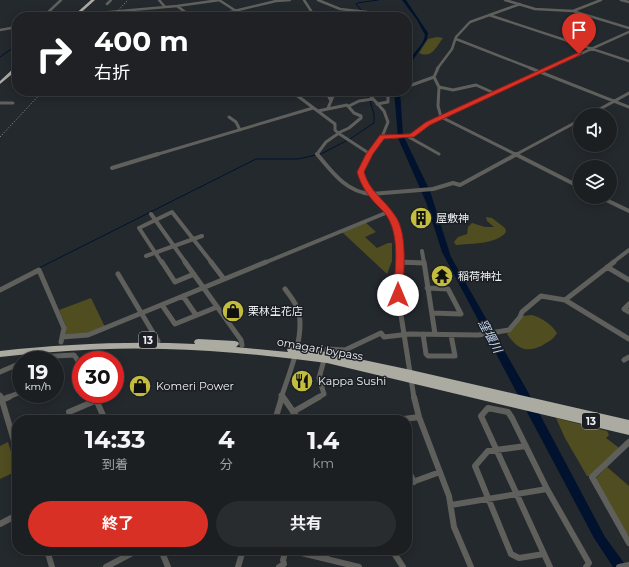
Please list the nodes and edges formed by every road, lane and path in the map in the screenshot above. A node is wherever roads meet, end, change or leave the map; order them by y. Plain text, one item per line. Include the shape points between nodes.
1 (61, 0) edge
2 (93, 0) edge
3 (111, 0) edge
4 (159, 0) edge
5 (212, 0) edge
6 (219, 0) edge
7 (290, 0) edge
8 (304, 0) edge
9 (318, 0) edge
10 (505, 0) edge
11 (519, 0) edge
12 (601, 0) edge
13 (621, 0) edge
14 (629, 2) edge
15 (107, 4) dead end
16 (520, 4) junction
17 (177, 6) junction
18 (165, 7) junction
19 (573, 10) junction
20 (236, 11) junction
21 (47, 12) edge
22 (80, 12) edge
23 (103, 12) edge
24 (185, 12) edge
25 (232, 12) edge
26 (312, 12) edge
27 (365, 12) edge
28 (489, 15) junction
29 (12, 28) edge
30 (629, 28) edge
31 (0, 30) edge
32 (629, 32) edge
33 (456, 39) junction
34 (592, 49) junction
35 (629, 62) edge
36 (12, 72) edge
37 (540, 72) junction
38 (434, 77) junction
39 (0, 83) edge
40 (412, 85) edge
41 (439, 87) junction
42 (494, 93) junction
43 (629, 93) edge
44 (297, 96) edge
45 (328, 96) edge
46 (334, 96) edge
47 (369, 96) edge
48 (388, 96) edge
49 (372, 99) junction
50 (331, 101) junction
51 (614, 101) junction
52 (0, 103) edge
53 (13, 103) dead end
54 (377, 104) junction
55 (349, 106) junction
56 (629, 107) edge
57 (313, 108) junction
58 (328, 108) junction
59 (602, 108) edge
60 (318, 111) junction
61 (229, 117) dead end
62 (441, 117) junction
63 (573, 124) edge
64 (240, 130) junction
65 (339, 133) junction
66 (407, 136) junction
67 (382, 137) junction
68 (370, 154) junction
69 (439, 154) dead end
70 (516, 155) junction
71 (112, 168) dead end
72 (573, 184) edge
73 (371, 194) junction
74 (614, 204) edge
75 (388, 212) junction
76 (629, 212) edge
77 (151, 214) dead end
78 (155, 220) junction
79 (202, 236) dead end
80 (193, 239) junction
81 (174, 246) junction
82 (629, 250) edge
83 (422, 251) dead end
84 (155, 253) junction
85 (146, 256) dead end
86 (399, 262) junction
87 (423, 263) junction
88 (607, 267) junction
89 (118, 274) dead end
90 (194, 274) junction
91 (224, 279) junction
92 (629, 280) edge
93 (204, 288) junction
94 (427, 288) junction
95 (285, 289) dead end
96 (0, 290) edge
97 (183, 296) junction
98 (566, 300) junction
99 (629, 304) edge
100 (162, 305) junction
101 (217, 307) junction
102 (629, 312) edge
103 (432, 313) junction
104 (141, 314) junction
105 (196, 315) junction
106 (423, 334) junction
107 (435, 334) junction
108 (404, 335) junction
109 (451, 335) junction
110 (628, 338) edge
111 (158, 340) junction
112 (61, 342) junction
113 (242, 344) junction
114 (0, 349) edge
115 (58, 351) edge
116 (295, 353) junction
117 (0, 354) edge
118 (325, 357) junction
119 (12, 367) edge
120 (0, 372) edge
121 (412, 377) junction
122 (12, 395) edge
123 (281, 395) junction
124 (1, 398) edge
125 (85, 403) edge
126 (98, 403) edge
127 (554, 410) junction
128 (293, 412) junction
129 (70, 415) edge
130 (103, 415) edge
131 (276, 415) edge
132 (295, 415) edge
133 (419, 417) junction
134 (412, 418) edge
135 (629, 424) edge
136 (629, 431) edge
137 (12, 434) edge
138 (629, 442) edge
139 (526, 446) junction
140 (496, 450) junction
141 (440, 472) junction
142 (412, 478) edge
143 (414, 482) joint
144 (547, 488) junction
145 (517, 493) junction
146 (489, 499) junction
147 (450, 505) junction
148 (12, 518) edge
149 (0, 524) edge
150 (629, 543) edge
151 (544, 554) junction
152 (48, 555) edge
153 (129, 555) edge
154 (163, 555) edge
155 (242, 555) edge
156 (286, 555) edge
157 (309, 555) edge
158 (326, 555) edge
159 (395, 555) edge
160 (326, 559) junction
161 (629, 565) edge
162 (283, 566) edge
163 (52, 567) edge
164 (106, 567) edge
165 (168, 567) edge
166 (238, 567) edge
167 (359, 567) edge
168 (403, 567) edge
169 (471, 567) edge
170 (550, 567) edge
171 (586, 567) edge
172 (619, 567) edge

1 - 21 street
2 - 22 highway
3 - 15 street
4 - 18 street
5 - 6 street
5 - 17 street
6 - 20 street
7 - 20 street
8 - 26 street
9 - 27 street via 331,7
10 - 16 street
11 - 16 street
12 - 19 street
13 - 14 street
16 - 19 street via 538,9
16 - 28 street
17 - 18 street
17 - 24 street
18 - 23 street
19 - 30 street
20 - 25 street
28 - 33 street via 470,22
28 - 34 street
29 - 31 street
32 - 34 street
33 - 37 street
33 - 38 street
34 - 35 street
34 - 37 street
36 - 39 highway
37 - 42 street
37 - 51 street
38 - 40 street
38 - 41 street
41 - 42 street via 453,90 476,85
41 - 62 street via 438,106
42 - 62 street
43 - 51 street
44 - 57 street
45 - 50 street
46 - 50 street
47 - 49 street
48 - 54 street via 388,102
49 - 54 street
49 - 55 street via 360,100
50 - 58 street
51 - 56 street
51 - 59 street
52 - 53 street
54 - 67 street via 387,117
55 - 58 street
55 - 65 street via 361,118
57 - 60 street
57 - 64 street
58 - 60 street
60 - 65 street via 335,124 335,129
61 - 64 street via 236,122
62 - 66 street via 422,127 412,136
62 - 70 street
63 - 70 street
64 - 71 street
65 - 68 street
65 - 73 street via 330,138 318,155 343,183 361,193
66 - 67 street
66 - 69 street
67 - 68 street
68 - 73 street via 361,172
70 - 72 street
70 - 73 street via 460,185
73 - 75 street
74 - 76 street
75 - 86 street via 396,226
75 - 91 street
77 - 78 street
78 - 80 street via 172,212
78 - 81 street
78 - 84 street via 139,228
79 - 80 street
80 - 81 street
80 - 91 street
81 - 84 street
81 - 90 street
82 - 88 street
83 - 87 street
84 - 85 street
84 - 90 street via 175,282
86 - 87 street
86 - 108 street via 398,295
87 - 94 street
88 - 92 street
88 - 98 street
89 - 104 street
90 - 93 street
91 - 93 street
93 - 97 street
93 - 101 street
94 - 103 street
94 - 103 street via 448,289 461,314
95 - 116 street via 299,314
96 - 112 street via 39,270 64,328
97 - 100 street
97 - 105 street
98 - 109 street via 541,296 522,312 512,328 503,331
98 - 110 street
99 - 102 street via 624,309
100 - 104 street
100 - 105 street via 175,324
101 - 105 street
101 - 113 street
103 - 107 street
104 - 111 street
104 - 112 street via 88,335
106 - 107 street
106 - 108 street
106 - 109 street via 428,356 455,356
107 - 109 street
108 - 118 street via 384,337 381,333 345,350 327,349
108 - 121 street
111 - 112 highway, omagari bypass / 13
111 - 113 highway, omagari bypass / 13
112 - 114 highway, omagari bypass / 13
112 - 115 street
112 - 116 highway, omagari bypass / 13 via 161,344
112 - 117 highway, omagari bypass / 13
113 - 116 highway, omagari bypass / 13
116 - 118 highway, omagari bypass / 13
116 - 123 street
118 - 121 highway, omagari bypass / 13
118 - 128 street via 319,378 324,394
119 - 120 street
121 - 127 highway, omagari bypass / 13
121 - 133 street
122 - 124 street
123 - 128 street
123 - 131 street
124 - 137 street
125 - 129 street via 69,412
126 - 130 street
127 - 135 highway, omagari bypass / 13
127 - 136 highway, omagari bypass / 13
128 - 132 street
133 - 134 street
133 - 141 street
138 - 150 street via 592,476
139 - 140 street
139 - 140 street via 508,412 488,408 481,416
139 - 144 street
140 - 145 street
140 - 146 street via 488,452 474,466
141 - 143 street
141 - 147 street
142 - 143 street
144 - 145 street
144 - 171 street via 589,563
145 - 146 street
145 - 151 street
146 - 147 street
146 - 151 street via 511,554 519,558
147 - 169 street via 454,527
148 - 149 street
151 - 170 street
152 - 163 street
153 - 164 street
154 - 165 street
155 - 166 street
156 - 162 street
157 - 160 street
158 - 160 street
159 - 168 street
160 - 167 street
161 - 172 street

